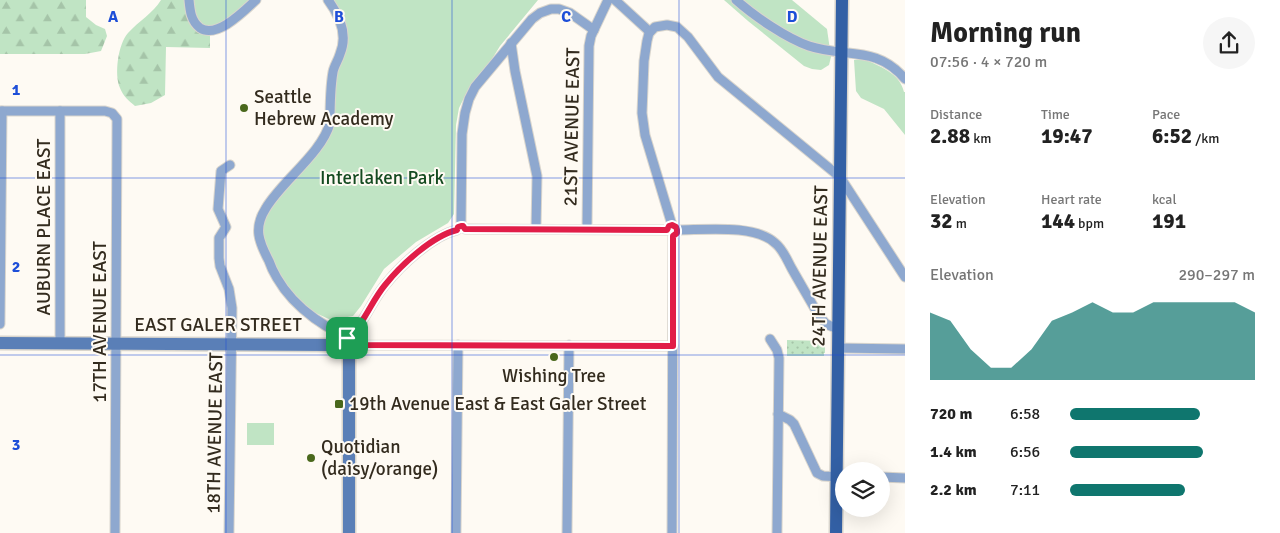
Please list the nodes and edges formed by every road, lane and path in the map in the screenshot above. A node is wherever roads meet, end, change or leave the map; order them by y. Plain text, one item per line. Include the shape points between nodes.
1 (189, 0) edge
2 (256, 0) edge
3 (328, 0) edge
4 (608, 0) edge
5 (615, 0) edge
6 (736, 0) edge
7 (842, 0) edge
8 (594, 30) junction
9 (650, 32) junction
10 (511, 43) junction
11 (841, 52) junction
12 (905, 79) edge
13 (1, 111) edge
14 (60, 111) junction
15 (230, 165) dead end
16 (840, 177) junction
17 (461, 228) junction
18 (536, 229) junction
19 (587, 229) junction
20 (672, 230) junction
21 (905, 277) edge
22 (0, 324) edge
23 (838, 329) junction
24 (347, 338) junction
25 (770, 339) dead end
26 (0, 343) edge
27 (60, 344) junction
28 (116, 344) junction
29 (232, 344) junction
30 (458, 345) junction
31 (569, 346) junction
32 (673, 346) junction
33 (838, 348) junction
34 (905, 349) edge
35 (778, 414) junction
36 (840, 462) edge
37 (835, 477) edge
38 (890, 477) edge
39 (905, 478) edge
40 (837, 517) edge
41 (115, 533) edge
42 (229, 533) edge
43 (348, 533) edge
44 (456, 533) edge
45 (566, 533) edge
46 (672, 533) edge
47 (777, 533) edge
48 (836, 533) edge

1 - 2 street via 196,24 210,31 227,24
3 - 24 street via 340,22 343,43 333,73 328,130 309,158 265,209 258,236 277,278 298,305
4 - 8 street, 21ST AVENUE EAST
5 - 9 street
6 - 11 street via 802,43
7 - 11 main road, 24TH AVENUE EAST
8 - 10 street via 570,13 552,9 532,19
8 - 19 street, 21ST AVENUE EAST via 589,46
9 - 16 street via 666,25 677,27 718,77
9 - 20 street via 644,61 642,113 645,135
10 - 17 street via 475,87 465,113
10 - 18 street via 537,176
11 - 12 street via 864,54 881,60
11 - 16 main road, 24TH AVENUE EAST
13 - 14 street
13 - 22 street
14 - 27 street, AUBURN PLACE EAST
14 - 28 street, 17TH AVENUE EAST via 105,111 112,113 117,122
15 - 29 street, 18TH AVENUE EAST via 221,171 218,209 226,227 218,238 218,244 220,266 231,298
16 - 21 street
16 - 23 main road, 24TH AVENUE EAST
17 - 18 street
17 - 24 street via 436,238 398,270 360,325
18 - 19 street
19 - 20 street
20 - 23 street via 745,230 768,238 785,256 819,316 826,324
20 - 32 street
23 - 33 main road, 24TH AVENUE EAST
24 - 29 street, EAST GALER STREET via 332,345
24 - 30 street via 363,345
24 - 43 street
25 - 35 street via 779,358
26 - 27 street, EAST GALER STREET
27 - 28 street, EAST GALER STREET
28 - 29 street, EAST GALER STREET
28 - 41 street, 17TH AVENUE EAST
29 - 42 street, 18TH AVENUE EAST
30 - 31 street
30 - 44 street
31 - 32 street
31 - 45 street
32 - 46 street
33 - 34 street
33 - 36 main road, 24TH AVENUE EAST
35 - 37 street via 794,424 816,472
35 - 47 street
38 - 39 street
40 - 48 main road, 24TH AVENUE EAST

